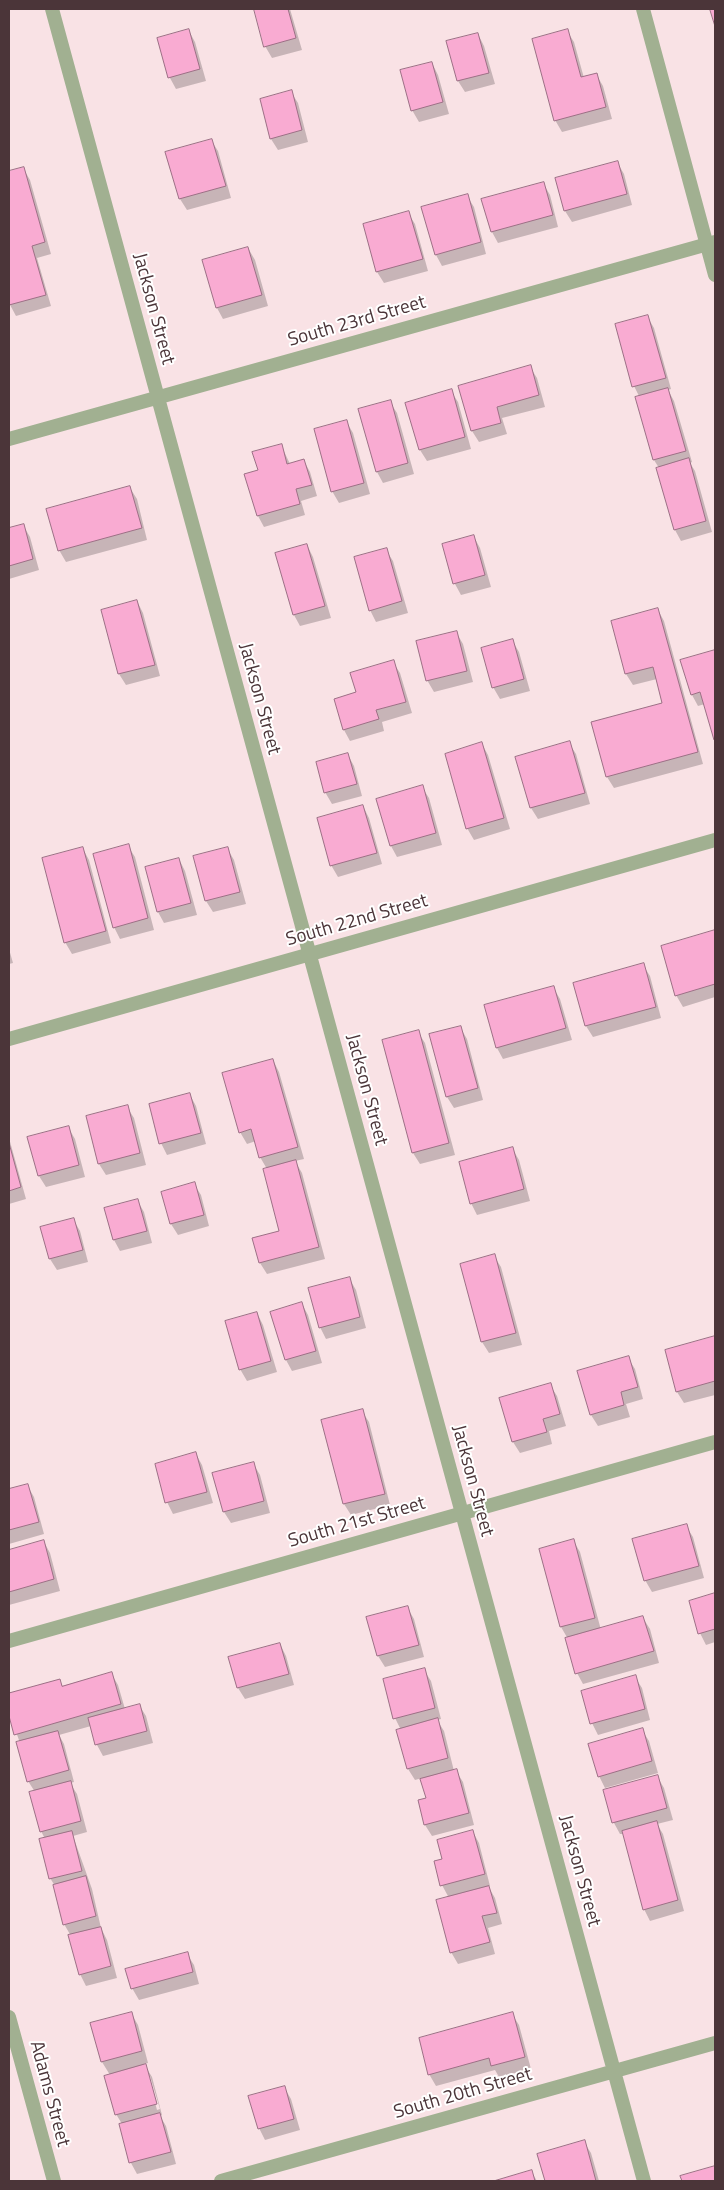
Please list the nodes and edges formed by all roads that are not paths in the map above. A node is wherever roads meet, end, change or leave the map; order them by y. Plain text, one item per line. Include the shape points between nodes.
1 (52, 9) edge
2 (643, 9) edge
3 (711, 243) edge
4 (715, 275) edge
5 (158, 397) junction
6 (9, 439) edge
7 (715, 840) edge
8 (309, 953) junction
9 (9, 1039) edge
10 (715, 1442) edge
11 (462, 1513) junction
12 (9, 1641) edge
13 (9, 2017) edge
14 (715, 2043) edge
15 (614, 2071) junction
16 (54, 2181) edge
17 (222, 2181) edge
18 (644, 2181) edge

1 - 5 street, Jackson Street
2 - 3 street
3 - 4 street
3 - 5 street, South 23rd Street
5 - 6 street, South 23rd Street
5 - 8 street, Jackson Street
7 - 8 street, South 22nd Street
8 - 9 street, South 22nd Street
8 - 11 street, Jackson Street
10 - 11 street, South 21st Street
11 - 12 street, South 21st Street
11 - 15 street, Jackson Street
13 - 16 street, Adams Street
14 - 15 street, South 20th Street
15 - 17 street, South 20th Street
15 - 18 street, Jackson Street

